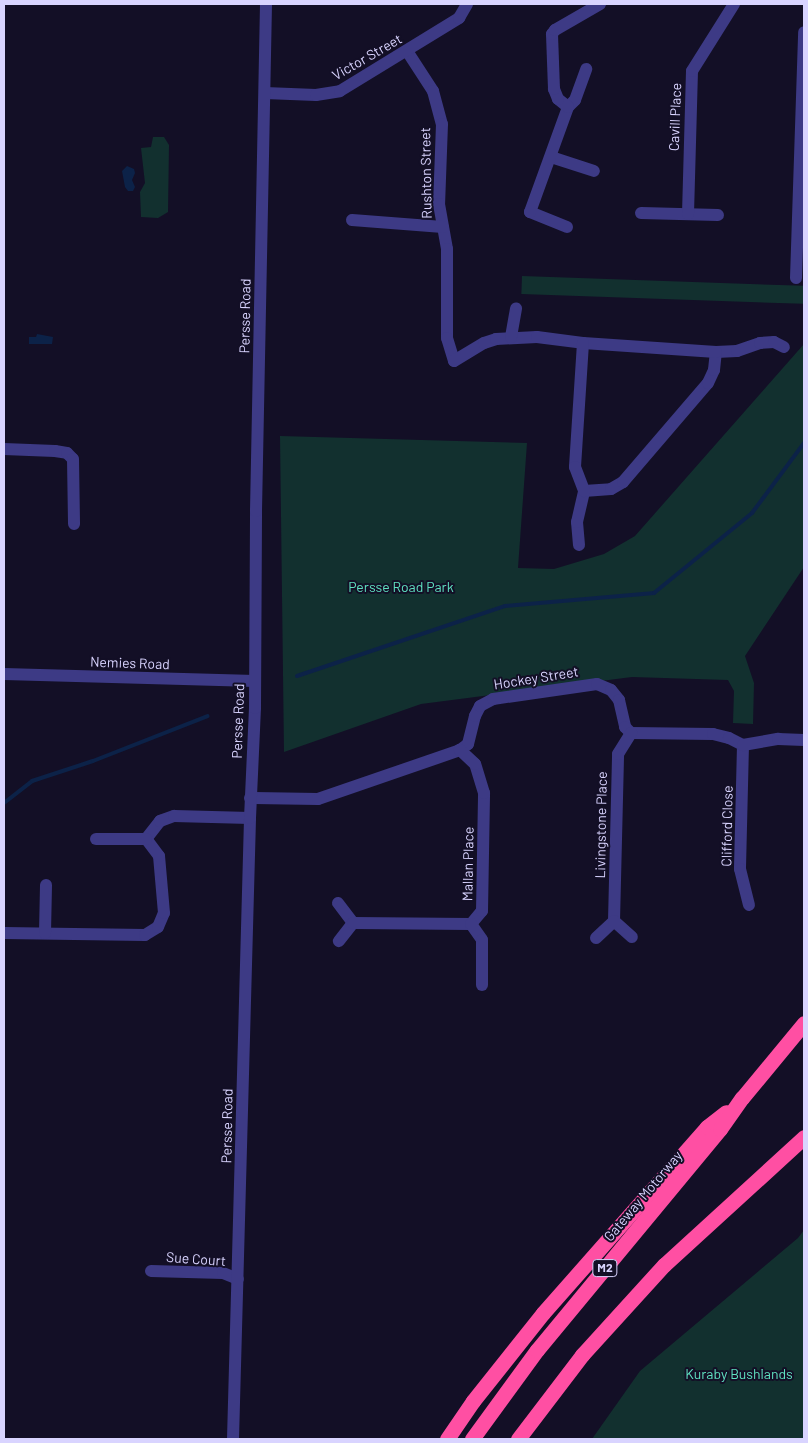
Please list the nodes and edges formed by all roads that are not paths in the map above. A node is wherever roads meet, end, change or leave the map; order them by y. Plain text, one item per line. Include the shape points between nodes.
1 (266, 4) edge
2 (467, 4) edge
3 (600, 4) edge
4 (734, 4) edge
5 (804, 32) edge
6 (407, 51) junction
7 (586, 69) dead end
8 (804, 77) edge
9 (264, 93) junction
10 (568, 108) junction
11 (551, 156) junction
12 (802, 161) edge
13 (594, 171) dead end
14 (641, 213) dead end
15 (688, 214) junction
16 (718, 215) dead end
17 (352, 220) dead end
18 (442, 227) junction
19 (567, 227) dead end
20 (801, 247) edge
21 (796, 278) dead end
22 (516, 308) dead end
23 (511, 337) junction
24 (583, 343) junction
25 (784, 347) dead end
26 (716, 352) junction
27 (4, 450) edge
28 (584, 491) junction
29 (74, 524) dead end
30 (579, 546) dead end
31 (4, 674) edge
32 (255, 680) junction
33 (631, 733) junction
34 (804, 740) edge
35 (743, 745) junction
36 (460, 750) junction
37 (250, 798) junction
38 (250, 818) junction
39 (96, 839) dead end
40 (146, 839) junction
41 (46, 885) dead end
42 (338, 902) dead end
43 (750, 905) dead end
44 (614, 921) junction
45 (353, 922) junction
46 (471, 924) junction
47 (4, 933) edge
48 (45, 934) junction
49 (632, 937) dead end
50 (596, 938) dead end
51 (338, 941) dead end
52 (482, 985) dead end
53 (804, 1023) edge
54 (742, 1098) junction
55 (804, 1137) edge
56 (151, 1271) dead end
57 (238, 1279) junction
58 (233, 1439) edge
59 (447, 1439) edge
60 (472, 1439) edge
61 (518, 1439) edge

1 - 9 street, Persse Road
2 - 6 street, Victor Street via 459,18
3 - 10 street via 552,34 554,89 558,99
4 - 15 street, Cavill Place via 692,71
5 - 8 street
6 - 9 street, Victor Street via 340,91 316,95
6 - 18 street, Rushton Street via 433,91 442,124 439,204
7 - 10 street via 575,100
8 - 12 street
9 - 32 street, Persse Road
10 - 11 street
11 - 13 street
11 - 19 street via 530,212
12 - 20 street
14 - 15 street
15 - 16 street
17 - 18 street
18 - 23 street, Rushton Street via 447,250 447,338 454,361 484,343
20 - 21 street
22 - 23 street
23 - 24 street via 558,338
24 - 26 street
24 - 28 street via 575,467
25 - 26 street via 767,342
26 - 28 street via 714,370 708,383 623,482 611,489
27 - 29 street via 55,451 67,453 73,459
28 - 30 street via 577,522
31 - 32 street, Nemies Road
32 - 37 street, Persse Road
33 - 35 street via 714,734
33 - 36 street, Hockey Street via 625,727 619,700 612,690 597,684 492,699 480,706 468,744
33 - 44 street, Livingstone Place via 618,754
34 - 35 street via 778,739
35 - 43 street, Clifford Close via 740,869
36 - 37 street via 318,799
36 - 46 street, Mallan Place via 475,764 484,793 482,911
37 - 38 street, Persse Road
38 - 40 street via 174,816 160,821
38 - 57 street, Persse Road
39 - 40 street
40 - 48 street via 159,856 164,913 158,927 145,935
41 - 48 street
42 - 45 street
44 - 49 street
44 - 50 street
45 - 46 street
45 - 51 street
46 - 52 street via 482,940
47 - 48 street
53 - 54 highway, Gateway Motorway / M2
54 - 59 highway via 707,1127 543,1313 473,1400
54 - 60 highway, Gateway Motorway / M2 via 537,1350
55 - 61 highway via 664,1265 582,1355
56 - 57 street, Sue Court via 223,1273
57 - 58 street, Persse Road

